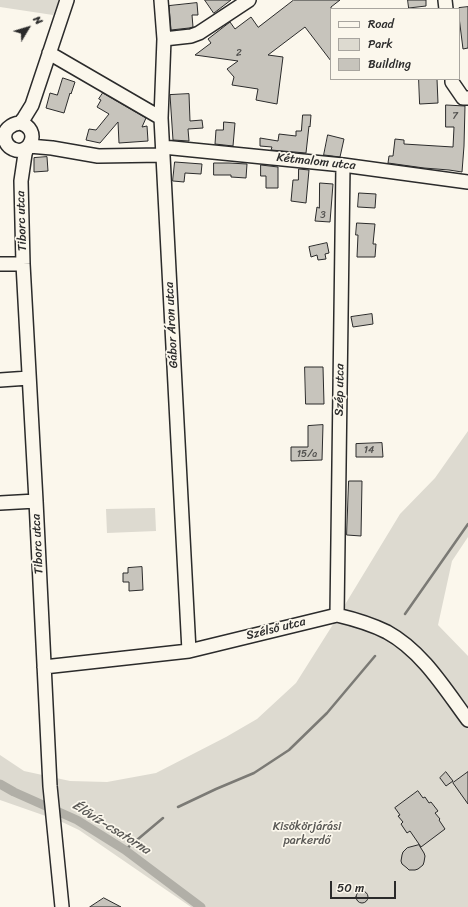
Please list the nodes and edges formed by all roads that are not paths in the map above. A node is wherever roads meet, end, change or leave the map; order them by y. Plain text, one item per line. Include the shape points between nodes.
1 (66, 0) edge
2 (161, 0) edge
3 (249, 0) edge
4 (164, 39) junction
5 (49, 53) junction
6 (452, 80) edge
7 (468, 98) edge
8 (32, 105) junction
9 (161, 118) junction
10 (20, 123) junction
11 (3, 132) edge
12 (30, 141) junction
13 (7, 147) edge
14 (163, 151) junction
15 (343, 165) junction
16 (21, 181) junction
17 (468, 182) edge
18 (0, 264) edge
19 (23, 264) junction
20 (29, 378) junction
21 (0, 380) edge
22 (36, 501) junction
23 (0, 503) edge
24 (337, 615) junction
25 (189, 651) junction
26 (44, 667) junction
27 (468, 720) edge
28 (62, 907) edge

1 - 5 street, Tiborc utca
2 - 4 street, Gábor Áron utca
3 - 4 street via 199,33
4 - 9 street, Gábor Áron utca
5 - 8 street, Tiborc utca
5 - 9 street
6 - 7 street via 463,98
8 - 10 street, Tiborc utca
8 - 12 street, Tiborc utca
9 - 14 street, Gábor Áron utca
10 - 11 street, Tiborc utca via 15,123
10 - 12 street via 29,127
11 - 13 street, Tiborc utca
12 - 13 street via 20,150
12 - 14 street, Kétmalom utca via 98,156
12 - 16 street, Tiborc utca via 24,158
13 - 16 street, Tiborc utca
14 - 15 street, Kétmalom utca
14 - 25 street, Gábor Áron utca
15 - 17 street, Kétmalom utca
15 - 24 street, Szép utca
16 - 19 street, Tiborc utca
18 - 19 street
19 - 20 street, Tiborc utca
20 - 21 street
20 - 22 street, Tiborc utca
22 - 23 street
22 - 26 street, Tiborc utca
24 - 25 street, Szélső utca
24 - 27 street, Szélső utca via 357,619 388,632 402,642 436,677
25 - 26 street, Szélső utca
26 - 28 street, Tiborc utca via 50,794

